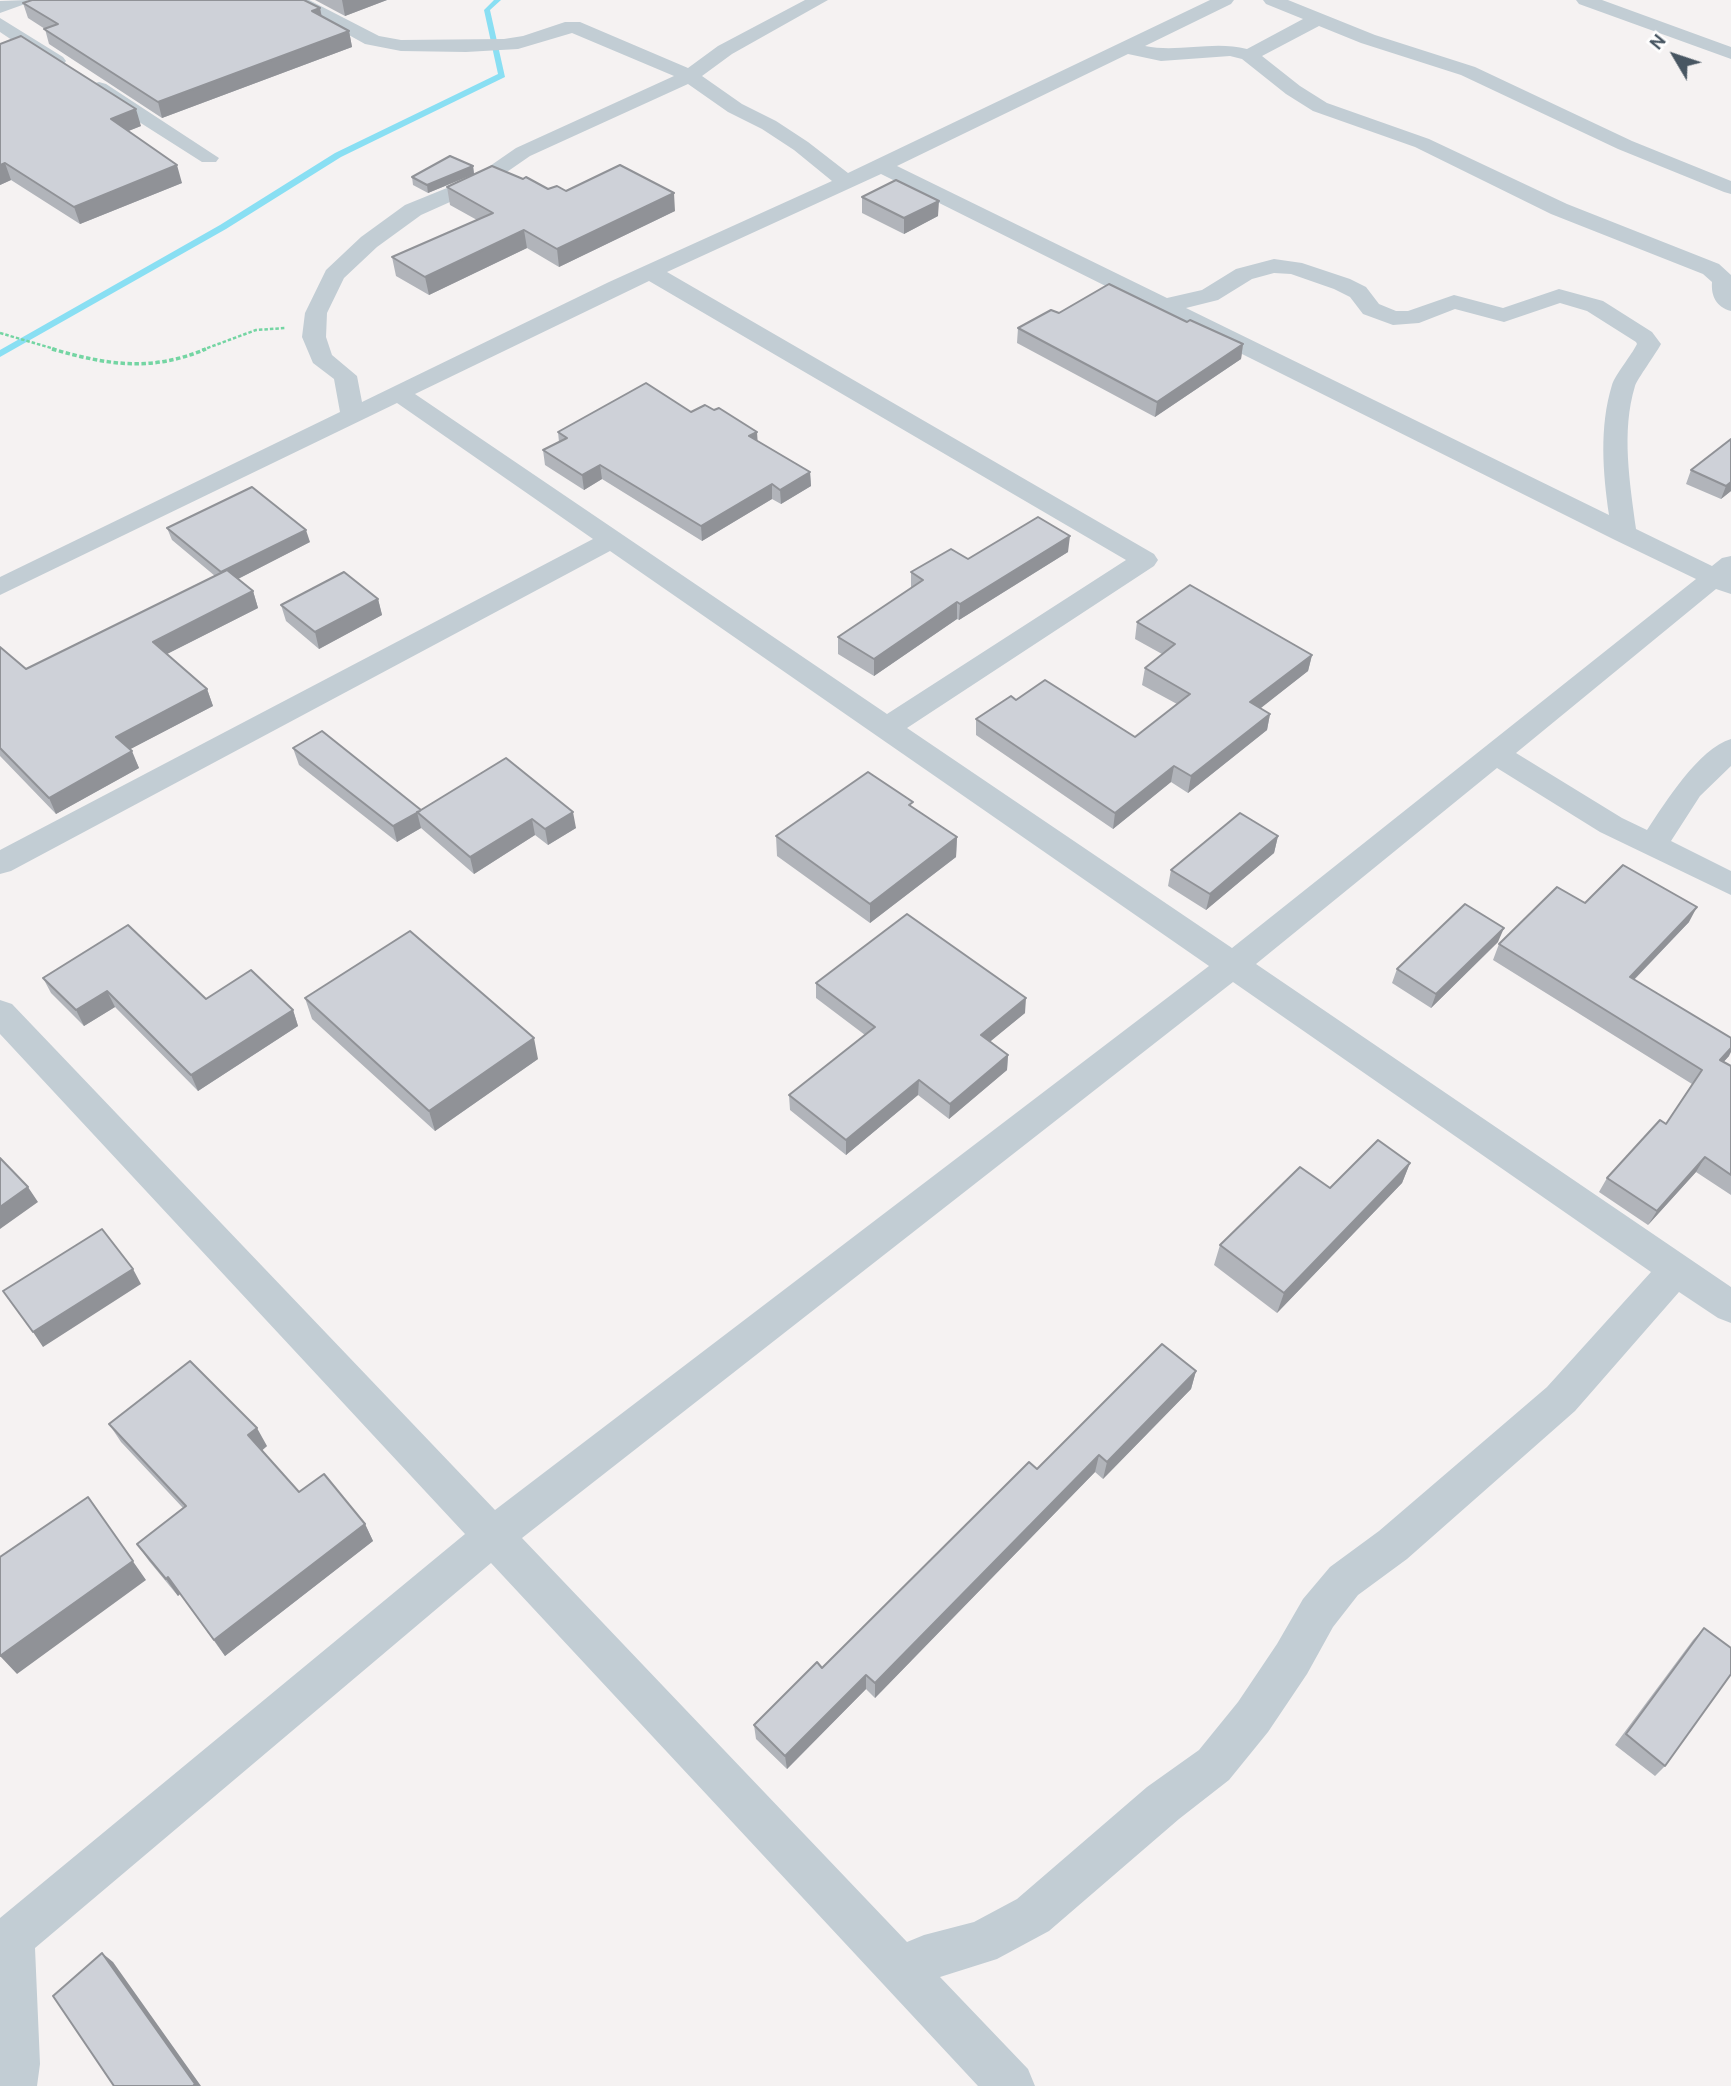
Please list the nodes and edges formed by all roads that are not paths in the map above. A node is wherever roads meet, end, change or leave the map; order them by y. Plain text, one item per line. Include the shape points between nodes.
1 (19, 0) edge
2 (295, 0) edge
3 (819, 0) edge
4 (1225, 0) edge
5 (1272, 0) edge
6 (1585, 0) edge
7 (0, 6) edge
8 (1319, 18) junction
9 (0, 24) edge
10 (1123, 47) junction
11 (1731, 53) edge
12 (1249, 55) junction
13 (690, 76) junction
14 (209, 158) dead end
15 (881, 166) junction
16 (846, 182) junction
17 (1731, 188) edge
18 (650, 272) junction
19 (1731, 303) edge
20 (1164, 306) junction
21 (399, 394) junction
22 (353, 416) junction
23 (1624, 534) junction
24 (612, 540) junction
25 (1725, 576) edge
26 (0, 587) edge
27 (887, 728) junction
28 (1731, 749) edge
29 (1496, 754) junction
30 (1651, 846) junction
31 (0, 863) edge
32 (1731, 884) edge
33 (1233, 965) junction
34 (0, 1013) edge
35 (1676, 1269) junction
36 (1731, 1307) edge
37 (492, 1536) junction
38 (6, 1943) edge
39 (913, 1982) junction
40 (13, 2086) edge
41 (1011, 2086) edge

1 - 7 street
2 - 13 street via 374,41 393,45 502,45 528,42 573,26
3 - 13 street via 725,50
4 - 10 street
5 - 8 street
6 - 11 street
8 - 12 street
8 - 17 street via 1468,71 1613,140
9 - 14 street
10 - 12 street via 1161,55 1230,50
10 - 15 street
12 - 19 street via 1320,107 1422,143 1559,209 1711,269 1723,280 1723,294
13 - 16 street via 801,146
13 - 22 street via 523,152 481,181 413,210 334,275 316,313 314,337 321,358 345,376
15 - 16 street
15 - 20 street
16 - 18 street
18 - 21 street
18 - 27 street via 1146,560
20 - 23 street
20 - 23 street via 1210,295 1244,274 1274,266 1342,284 1358,292 1371,309 1404,320 1454,302 1504,315 1559,296 1595,306 1648,344 1624,383 1616,428 1616,476
21 - 22 street
21 - 24 street
22 - 26 street
23 - 25 street
24 - 27 street
24 - 31 street
25 - 29 street
27 - 33 street
28 - 30 street via 1690,789
29 - 30 street
29 - 33 street
30 - 32 street
33 - 35 street
33 - 37 street
34 - 37 street
35 - 36 street
35 - 39 street via 1561,1399 1393,1545 1344,1581 1318,1613 1253,1717 1214,1765 1163,1802 1033,1915 981,1943 924,1958
37 - 38 street
37 - 39 street
38 - 40 street via 16,2064
39 - 41 street

